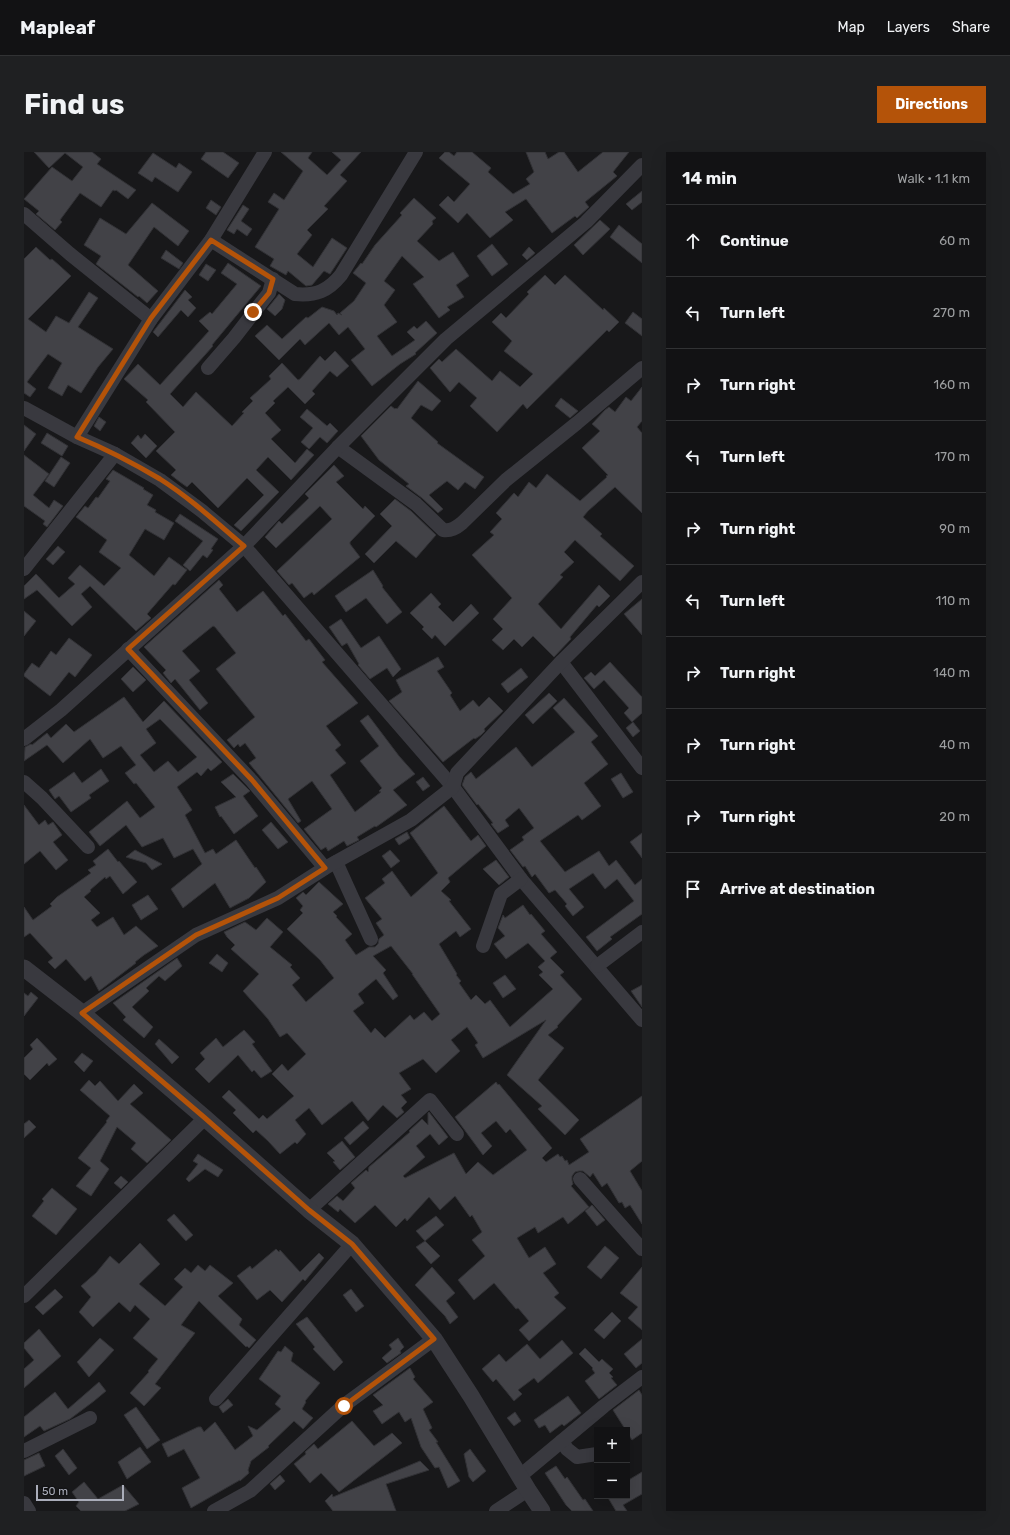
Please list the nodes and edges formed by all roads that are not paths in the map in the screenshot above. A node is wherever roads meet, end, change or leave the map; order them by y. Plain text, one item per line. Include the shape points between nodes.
1 (265, 152) edge
2 (416, 152) edge
3 (642, 165) edge
4 (24, 214) edge
5 (211, 240) junction
6 (273, 279) junction
7 (151, 318) junction
8 (208, 368) dead end
9 (642, 368) edge
10 (24, 408) edge
11 (77, 437) junction
12 (338, 447) junction
13 (115, 454) junction
14 (244, 546) junction
15 (24, 569) edge
16 (642, 582) edge
17 (128, 649) junction
18 (560, 662) junction
19 (24, 739) edge
20 (642, 768) edge
21 (24, 782) edge
22 (453, 787) junction
23 (88, 847) dead end
24 (330, 865) junction
25 (521, 879) junction
26 (642, 932) edge
27 (371, 939) dead end
28 (483, 946) dead end
29 (597, 966) junction
30 (24, 968) edge
31 (82, 1013) junction
32 (642, 1020) edge
33 (205, 1118) junction
34 (457, 1134) dead end
35 (580, 1179) dead end
36 (309, 1210) junction
37 (352, 1244) junction
38 (642, 1249) edge
39 (24, 1296) edge
40 (434, 1339) junction
41 (642, 1377) edge
42 (216, 1400) dead end
43 (90, 1418) dead end
44 (562, 1441) junction
45 (24, 1451) edge
46 (594, 1454) edge
47 (524, 1483) junction
48 (24, 1504) edge
49 (29, 1511) edge
50 (214, 1511) edge
51 (496, 1511) edge
52 (542, 1511) edge

1 - 5 street
2 - 6 street via 333,285 308,295 295,294
3 - 12 street via 586,222 446,339
4 - 7 street
5 - 6 street
5 - 7 street
6 - 8 street via 269,293
7 - 11 street
9 - 12 street via 506,480 462,523 448,531 443,530 416,504
10 - 11 street
11 - 13 street
12 - 14 street
13 - 14 street via 160,480
13 - 15 street
14 - 17 street
14 - 22 street
16 - 18 street
17 - 19 street via 61,710
17 - 24 street
18 - 20 street
18 - 22 street via 457,773
21 - 23 street
22 - 24 street via 411,820
22 - 25 street
24 - 27 street
24 - 31 street via 278,898 196,935
25 - 28 street via 501,894
25 - 29 street
26 - 29 street
29 - 32 street
30 - 31 street
31 - 33 street
33 - 36 street
33 - 39 street
34 - 36 street via 430,1100
35 - 38 street
36 - 37 street
37 - 40 street
37 - 42 street
40 - 47 street
40 - 50 street via 344,1406 250,1491
41 - 44 street
43 - 45 street
44 - 46 street via 577,1457
44 - 47 street
47 - 51 street
47 - 52 street
48 - 49 street

